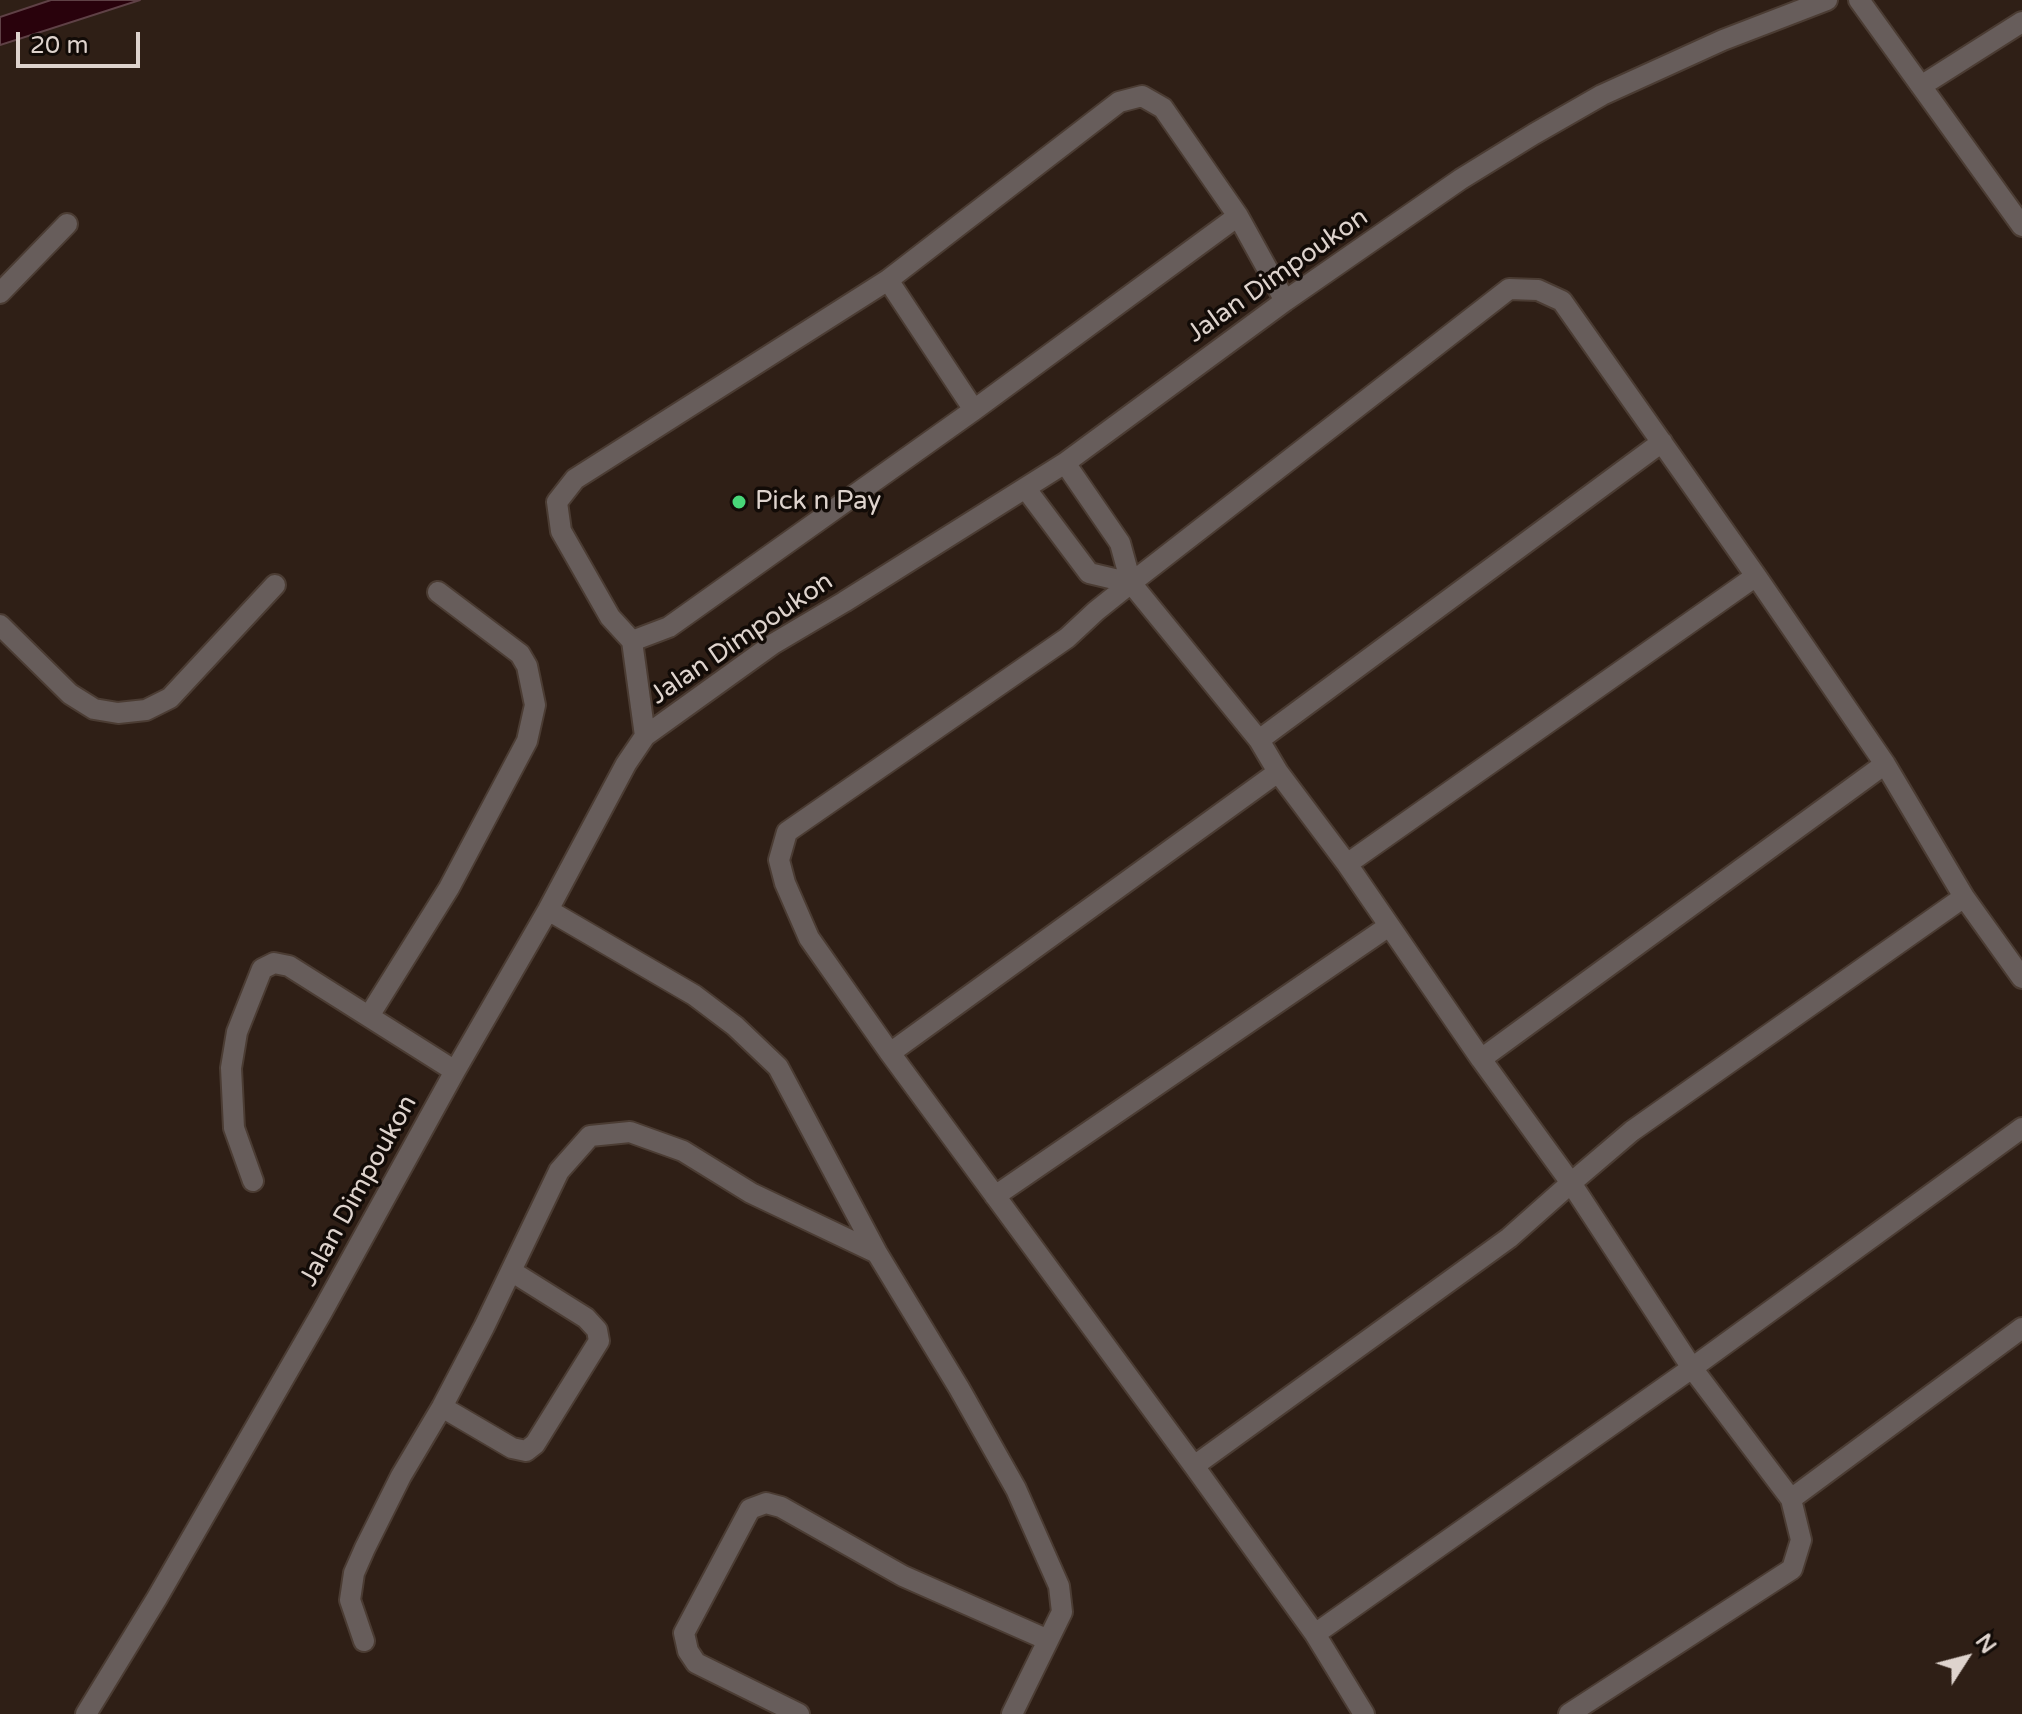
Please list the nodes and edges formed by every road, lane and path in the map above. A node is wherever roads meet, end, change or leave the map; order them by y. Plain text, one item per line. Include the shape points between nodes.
1 (1827, 0) edge
2 (1859, 0) edge
3 (2022, 22) edge
4 (1921, 86) junction
5 (1238, 216) junction
6 (67, 224) dead end
7 (2022, 226) edge
8 (888, 280) junction
9 (0, 293) edge
10 (1285, 301) junction
11 (974, 410) junction
12 (1662, 442) junction
13 (1065, 463) junction
14 (1026, 489) junction
15 (1756, 576) junction
16 (1131, 583) junction
17 (275, 585) dead end
18 (438, 592) dead end
19 (0, 625) edge
20 (632, 641) junction
21 (645, 736) junction
22 (1259, 740) junction
23 (1885, 764) junction
24 (1278, 772) junction
25 (1347, 864) junction
26 (1964, 897) junction
27 (548, 910) junction
28 (1389, 926) junction
29 (2022, 978) edge
30 (369, 1016) junction
31 (890, 1053) junction
32 (1481, 1059) junction
33 (455, 1071) junction
34 (2022, 1128) edge
35 (253, 1181) dead end
36 (1571, 1183) junction
37 (995, 1196) junction
38 (877, 1253) junction
39 (511, 1271) junction
40 (2022, 1328) edge
41 (1692, 1368) junction
42 (442, 1407) junction
43 (1194, 1466) junction
44 (1791, 1499) junction
45 (1315, 1634) junction
46 (1048, 1640) junction
47 (364, 1641) dead end
48 (86, 1714) edge
49 (799, 1714) edge
50 (1012, 1714) edge
51 (1364, 1714) edge
52 (1569, 1714) edge

1 - 10 street, Jalan Dimpoukon via 1602,95 1461,179
2 - 4 street
3 - 4 street
4 - 7 street
5 - 8 street via 1163,108 1142,96 1119,102
5 - 10 street
5 - 11 street
6 - 9 street
8 - 11 street
8 - 20 street via 575,479 557,502 561,531 610,617
10 - 13 street, Jalan Dimpoukon
11 - 20 street via 669,627
12 - 15 street
12 - 16 street via 1562,301 1538,290 1509,289
12 - 22 street
13 - 14 street, Jalan Dimpoukon
13 - 16 street via 1120,543
14 - 16 street via 1089,573
14 - 21 street, Jalan Dimpoukon via 773,644
15 - 23 street
15 - 25 street
16 - 22 street
16 - 31 street via 1067,638 787,832 779,860 809,938
17 - 19 street via 170,698 146,710 94,709 70,694
18 - 30 street via 520,654 535,705 527,741 449,888
20 - 21 street
21 - 27 street, Jalan Dimpoukon
22 - 24 street
23 - 26 street
23 - 32 street
24 - 25 street
24 - 31 street
25 - 28 street
26 - 29 street
26 - 36 street via 1632,1131
27 - 33 street, Jalan Dimpoukon
27 - 38 street via 694,995 778,1067
28 - 32 street
28 - 37 street
30 - 33 street
30 - 35 street via 289,966 274,963 262,969 237,1032 231,1068 234,1128
31 - 37 street
32 - 36 street
33 - 48 street, Jalan Dimpoukon via 322,1312
34 - 41 street
36 - 41 street
36 - 43 street via 1509,1238
37 - 43 street
38 - 39 street via 751,1193 683,1151 630,1132 590,1136 559,1171
38 - 46 street via 959,1388 1041,1543 1059,1586 1062,1612
39 - 42 street
39 - 42 street via 586,1318 599,1341 526,1451
40 - 44 street
41 - 44 street
41 - 45 street
42 - 47 street via 354,1573 350,1600
43 - 45 street
44 - 52 street via 1801,1540 1792,1569
45 - 51 street
46 - 49 street via 903,1576 766,1503 750,1509 684,1633 696,1663
46 - 50 street

